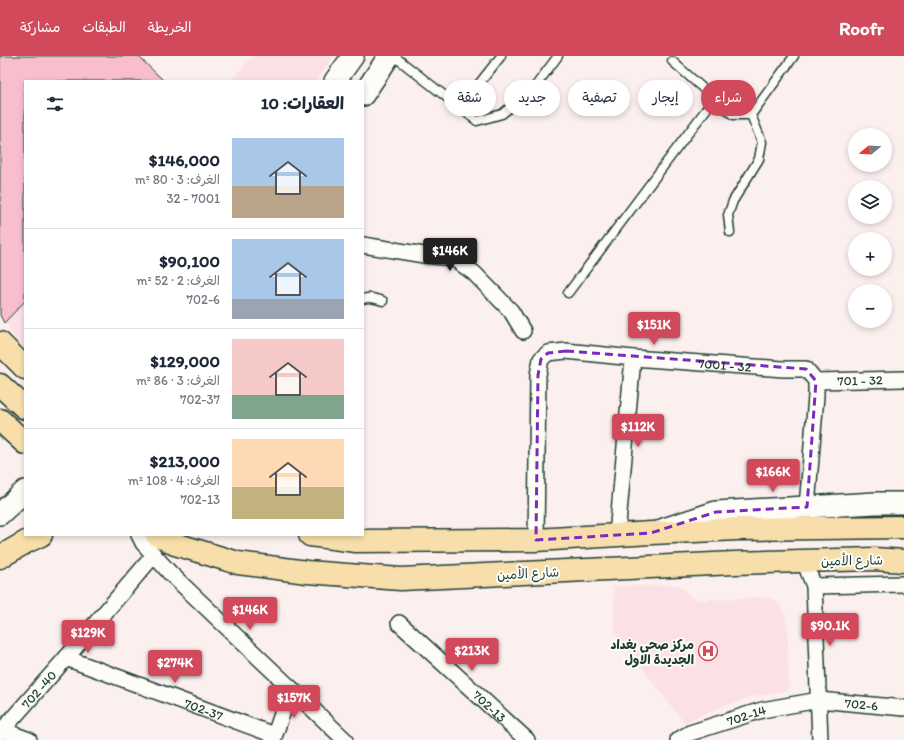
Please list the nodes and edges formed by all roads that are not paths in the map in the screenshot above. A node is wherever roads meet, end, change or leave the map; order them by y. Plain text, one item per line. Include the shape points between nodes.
1 (352, 56) edge
2 (389, 56) edge
3 (394, 56) edge
4 (501, 56) edge
5 (558, 56) edge
6 (794, 56) edge
7 (672, 61) dead end
8 (336, 80) edge
9 (482, 80) edge
10 (701, 87) edge
11 (364, 94) edge
12 (444, 95) edge
13 (756, 108) edge
14 (470, 116) edge
15 (495, 116) edge
16 (496, 116) edge
17 (701, 116) edge
18 (751, 116) edge
19 (730, 232) dead end
20 (364, 245) edge
21 (568, 293) dead end
22 (364, 299) edge
23 (383, 301) dead end
24 (523, 331) dead end
25 (0, 343) edge
26 (633, 358) junction
27 (24, 367) edge
28 (904, 379) edge
29 (816, 381) junction
30 (0, 385) edge
31 (24, 407) edge
32 (0, 420) edge
33 (24, 442) edge
34 (24, 491) edge
35 (904, 503) edge
36 (808, 507) junction
37 (0, 514) edge
38 (904, 527) edge
39 (24, 533) edge
40 (651, 533) junction
41 (617, 535) junction
42 (39, 536) edge
43 (140, 536) edge
44 (318, 536) edge
45 (536, 540) junction
46 (156, 545) edge
47 (0, 556) edge
48 (804, 561) junction
49 (904, 561) edge
50 (904, 584) edge
51 (814, 586) junction
52 (399, 623) dead end
53 (66, 658) junction
54 (291, 688) junction
55 (819, 700) junction
56 (904, 708) edge
57 (2, 728) edge
58 (274, 738) edge
59 (29, 740) edge
60 (345, 740) edge
61 (527, 740) edge
62 (678, 740) edge
63 (820, 740) edge

1 - 8 street
2 - 11 street
3 - 12 lane
4 - 9 lane
5 - 16 lane via 534,88 502,114
6 - 13 lane
7 - 10 lane
14 - 15 lane via 477,121
17 - 21 lane
18 - 19 lane via 762,142 759,159 733,202 728,215
20 - 24 street via 453,258 474,273 510,311
22 - 23 lane via 376,298
25 - 27 main road
26 - 29 street, 7001 - 32 via 806,369
26 - 41 street
26 - 45 street, 7001 - 32 via 566,351 548,353 541,359 538,375
28 - 29 street, 701 - 32
29 - 36 street
30 - 31 main road
32 - 33 main road
34 - 37 street
35 - 36 street
36 - 40 street via 716,512
38 - 40 main road
39 - 47 street
40 - 41 main road
41 - 45 main road
42 - 47 main road
43 - 46 street via 144,543
44 - 45 main road via 356,541
46 - 48 main road, شارع الأمين via 175,544 238,562 307,572 401,579
46 - 53 street, 702 -40
46 - 54 street via 170,573
48 - 49 main road, شارع الأمين
48 - 51 street
50 - 51 street
51 - 55 street
52 - 61 street, 702-13
53 - 57 street, 702 -40
53 - 58 street, 702-37
54 - 58 street
54 - 60 street
55 - 56 street, 702-6
55 - 62 street, 702-14 via 762,710 690,733
55 - 63 street
57 - 59 street

